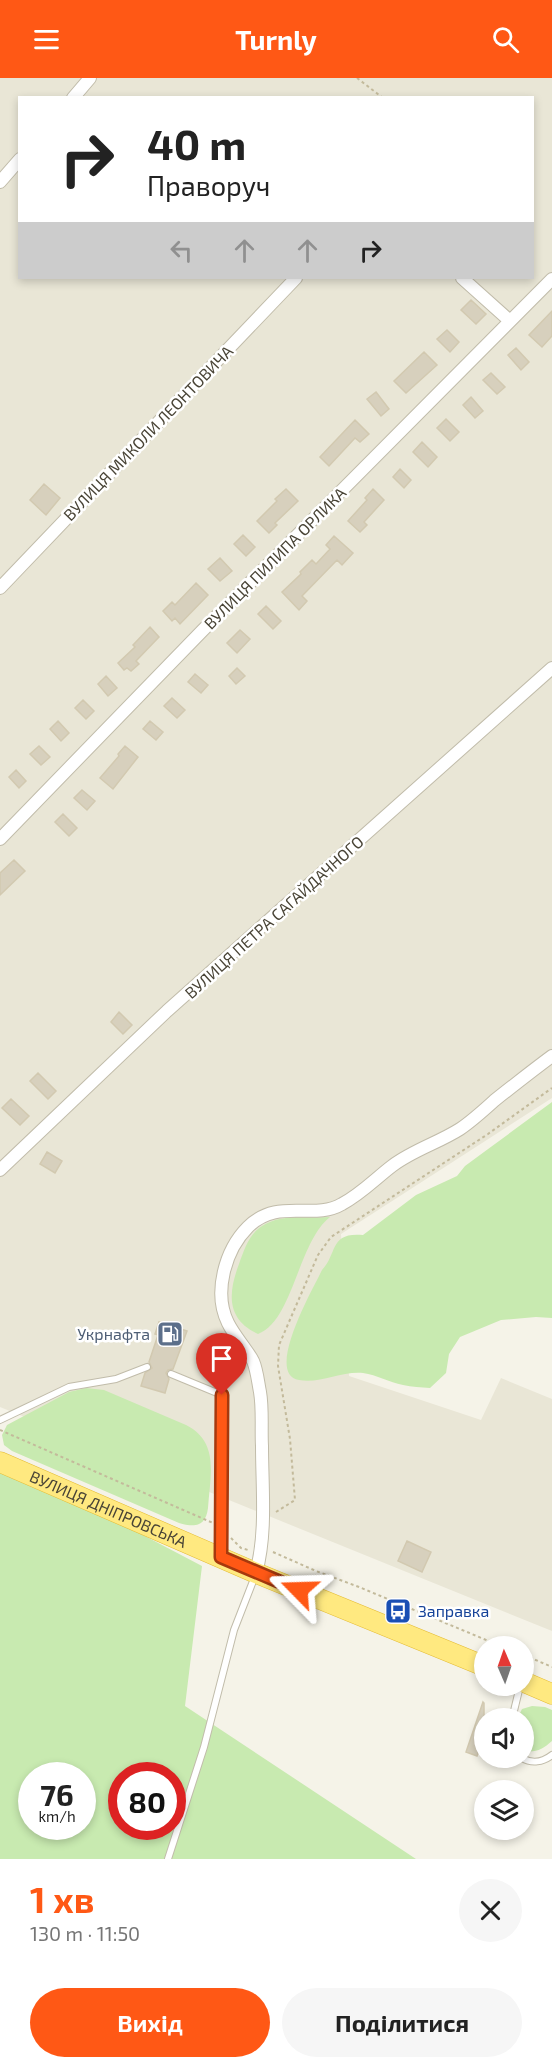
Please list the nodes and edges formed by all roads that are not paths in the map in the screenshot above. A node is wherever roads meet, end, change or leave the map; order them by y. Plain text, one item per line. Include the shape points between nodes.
1 (90, 78) edge
2 (75, 96) edge
3 (18, 161) edge
4 (0, 182) edge
5 (295, 279) edge
6 (463, 279) edge
7 (552, 279) edge
8 (510, 321) junction
9 (0, 588) edge
10 (552, 668) edge
11 (0, 839) edge
12 (552, 1056) edge
13 (0, 1170) edge
14 (147, 1367) dead end
15 (171, 1374) dead end
16 (0, 1420) edge
17 (0, 1462) edge
18 (221, 1557) junction
19 (256, 1572) junction
20 (474, 1662) edge
21 (534, 1686) edge
22 (552, 1694) edge
23 (552, 1755) edge
24 (534, 1761) edge
25 (168, 1859) edge

1 - 2 street
3 - 4 street
5 - 9 street, ВУЛИЦЯ МИКОЛИ ЛЕОНТОВИЧА
6 - 8 street
7 - 8 street, ВУЛИЦЯ ПИЛИПА ОРЛИКА
8 - 11 street, ВУЛИЦЯ ПИЛИПА ОРЛИКА
10 - 13 street, ВУЛИЦЯ ПЕТРА САГАЙДАЧНОГО via 167,1011
12 - 19 street via 460,1129 416,1150 340,1206 327,1211 296,1209 269,1215 249,1226 235,1244 225,1267 222,1301 227,1322 254,1362 261,1395 263,1520
14 - 16 lane via 116,1379 69,1387
15 - 18 lane via 222,1395
17 - 18 highway, ВУЛИЦЯ ДНІПРОВСЬКА
18 - 19 highway, ВУЛИЦЯ ДНІПРОВСЬКА
19 - 20 highway, ВУЛИЦЯ ДНІПРОВСЬКА
19 - 25 lane via 234,1630 204,1747
21 - 22 highway
23 - 24 lane

